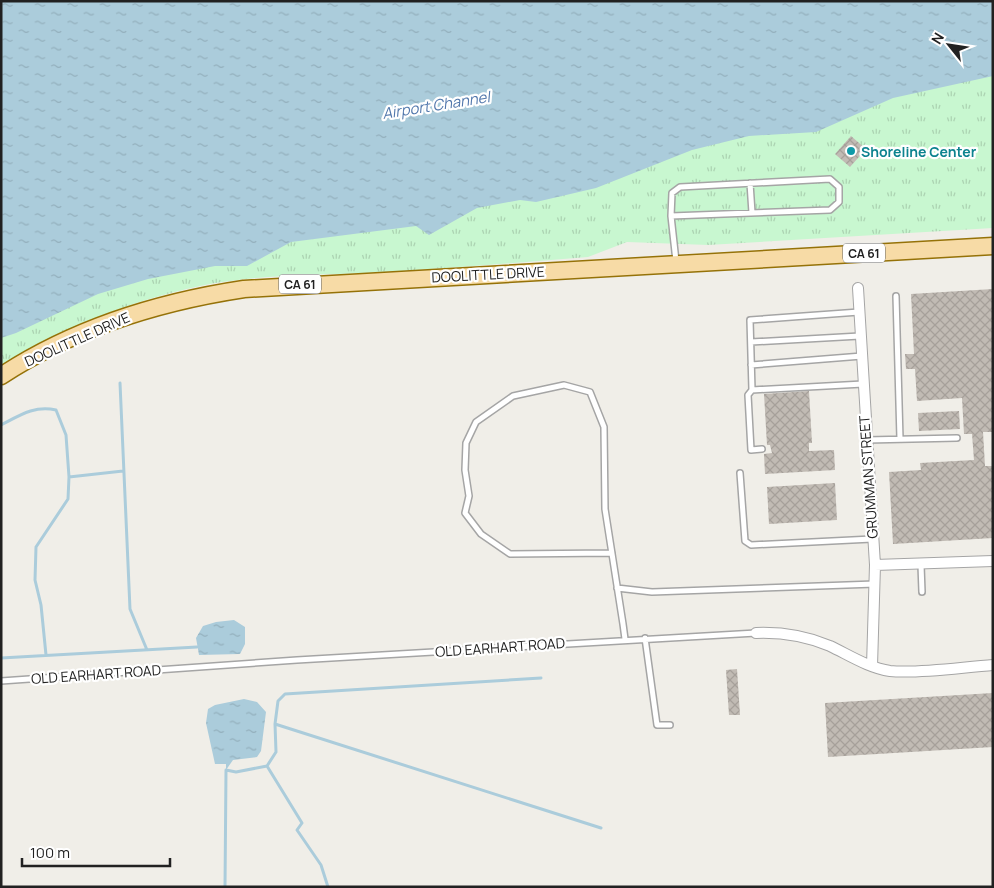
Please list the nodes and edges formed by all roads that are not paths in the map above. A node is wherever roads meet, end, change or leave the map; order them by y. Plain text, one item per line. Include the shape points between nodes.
1 (750, 183) junction
2 (752, 213) junction
3 (671, 216) junction
4 (993, 246) edge
5 (676, 264) junction
6 (858, 288) dead end
7 (896, 296) dead end
8 (859, 312) junction
9 (860, 336) junction
10 (751, 342) junction
11 (862, 356) junction
12 (751, 365) junction
13 (1, 376) edge
14 (863, 384) junction
15 (752, 390) junction
16 (957, 438) dead end
17 (866, 440) junction
18 (900, 440) junction
19 (762, 449) dead end
20 (740, 473) dead end
21 (872, 539) junction
22 (612, 553) junction
23 (993, 560) edge
24 (921, 564) junction
25 (874, 566) junction
26 (875, 584) junction
27 (617, 588) junction
28 (922, 592) dead end
29 (756, 633) joint
30 (644, 638) junction
31 (624, 639) junction
32 (993, 665) edge
33 (872, 666) junction
34 (1, 681) edge
35 (670, 725) dead end

1 - 2 lane
1 - 2 lane via 830,179 839,187 839,202 830,210
1 - 3 lane via 680,187 672,192
2 - 3 lane
3 - 5 lane
4 - 5 main road, DOOLITTLE DRIVE / CA 61
5 - 13 main road, DOOLITTLE DRIVE / CA 61 via 286,285 206,295 129,314 55,346
6 - 8 street, GRUMMAN STREET
7 - 18 lane
8 - 9 street, GRUMMAN STREET
8 - 10 lane via 750,320
9 - 10 lane
9 - 11 street, GRUMMAN STREET
10 - 12 lane
11 - 12 lane
11 - 14 street, GRUMMAN STREET
12 - 15 lane
14 - 15 lane
14 - 17 street, GRUMMAN STREET
15 - 19 lane via 748,395 751,450
16 - 18 lane
17 - 18 lane
17 - 21 street, GRUMMAN STREET
20 - 21 lane via 745,541 751,545
21 - 25 street, GRUMMAN STREET
22 - 22 lane via 605,509 604,426 590,392 564,385 513,396 476,422 466,443 465,470 469,496 465,513 482,534 510,554
22 - 27 lane
23 - 24 street
24 - 25 street
24 - 28 lane
25 - 26 street, GRUMMAN STREET
26 - 27 lane via 652,592
26 - 33 street, GRUMMAN STREET
27 - 31 lane
29 - 30 lane, OLD EARHART ROAD
29 - 33 street, OLD EARHART ROAD via 796,635 828,645
30 - 31 lane, OLD EARHART ROAD
30 - 35 lane via 657,725
31 - 34 lane, OLD EARHART ROAD
32 - 33 street, OLD EARHART ROAD via 890,670

